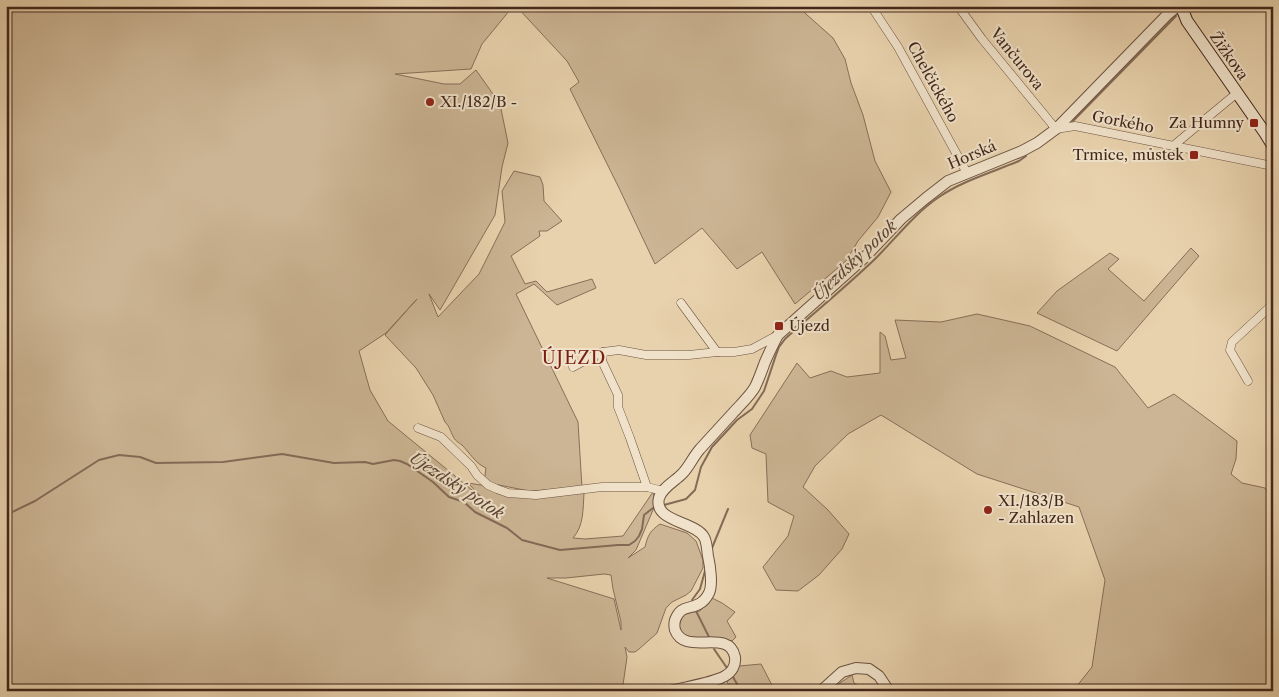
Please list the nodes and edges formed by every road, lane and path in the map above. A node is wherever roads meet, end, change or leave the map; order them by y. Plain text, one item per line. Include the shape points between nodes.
1 (871, 6) edge
2 (958, 6) edge
3 (1179, 6) edge
4 (1237, 93) junction
5 (1056, 129) junction
6 (1173, 146) junction
7 (1273, 146) edge
8 (1273, 166) edge
9 (967, 173) junction
10 (681, 303) dead end
11 (1273, 304) edge
12 (778, 335) junction
13 (604, 352) junction
14 (717, 352) junction
15 (573, 366) dead end
16 (1248, 381) dead end
17 (418, 428) dead end
18 (647, 487) junction
19 (663, 491) junction
20 (670, 691) edge
21 (821, 691) edge
22 (889, 691) edge

1 - 9 street, Chelčického via 898,47
2 - 5 street, Vančurova
3 - 4 main road, Žižkova
3 - 5 street, Horská
4 - 6 street
4 - 7 main road, Žižkova
5 - 6 street, Gorkého via 1075,126
5 - 9 street, Horská via 1022,151
6 - 8 street, Gorkého
9 - 12 street, Horská via 948,181 926,198
10 - 14 street
11 - 16 street via 1232,342 1230,350
12 - 14 street via 752,349
12 - 19 street via 755,387 684,472
13 - 14 street via 619,350 646,355 689,355
13 - 15 street
13 - 18 street via 602,361 618,395 618,407
17 - 18 street via 441,437 496,490 536,495 602,487
18 - 19 street
19 - 20 street via 659,506 668,517 696,528 704,537 709,557 710,591 699,604 678,613 674,624 676,633 691,643 726,644 735,658 735,665 726,676
21 - 22 street via 842,672 856,668 869,669 879,676

